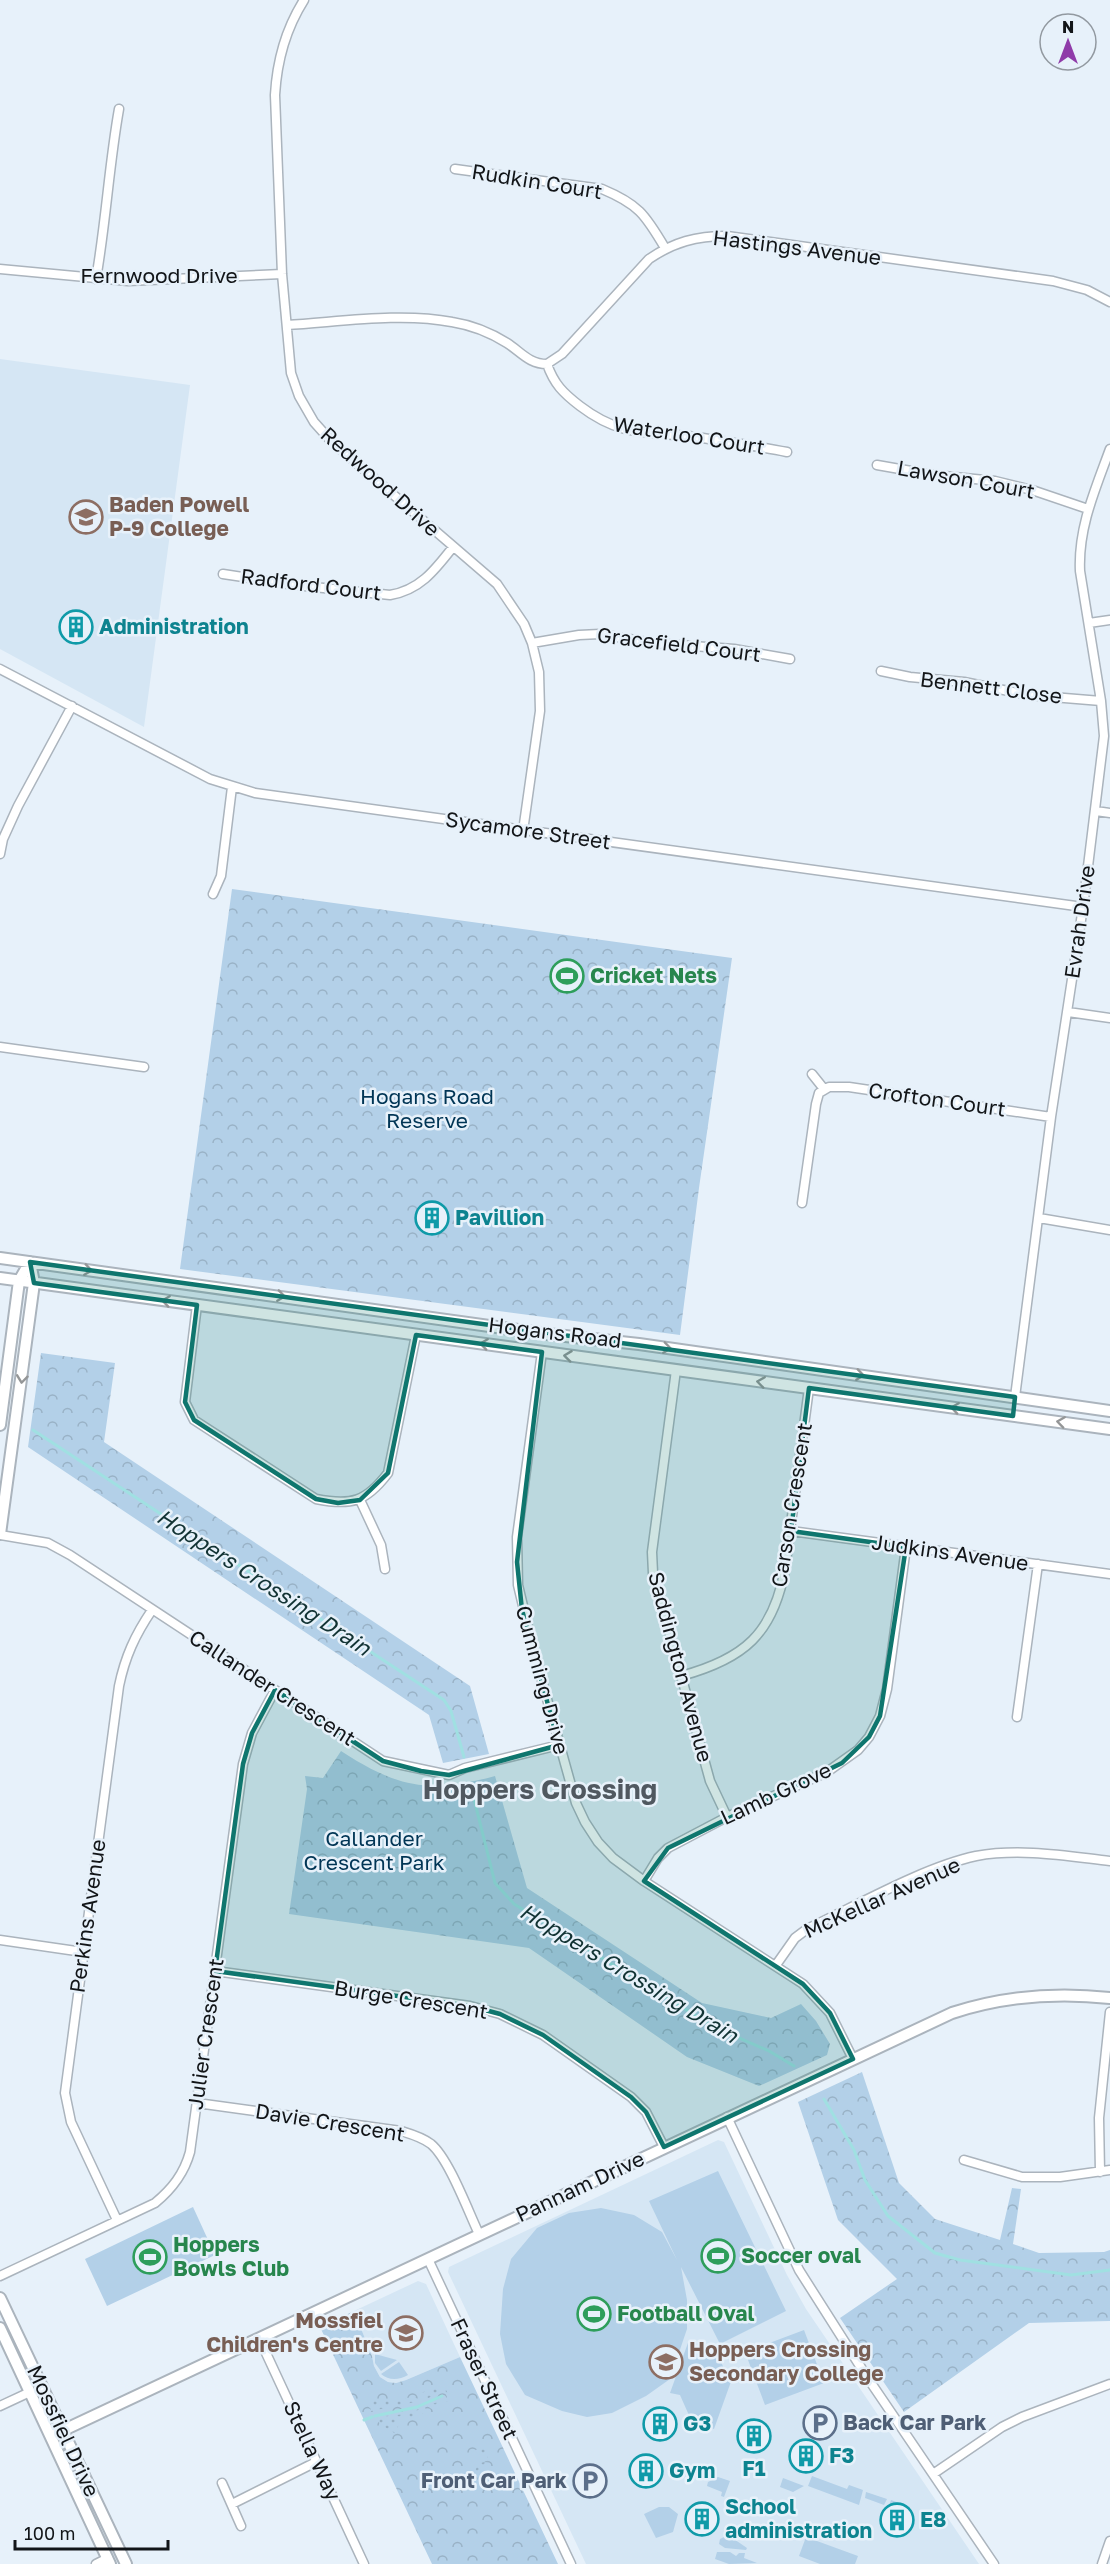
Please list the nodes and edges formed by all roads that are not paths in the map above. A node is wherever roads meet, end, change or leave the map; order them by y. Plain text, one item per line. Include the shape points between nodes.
1 (304, 0) edge
2 (119, 108) dead end
3 (455, 169) dead end
4 (665, 248) junction
5 (0, 269) edge
6 (282, 274) junction
7 (96, 279) junction
8 (1110, 302) edge
9 (287, 325) junction
10 (547, 364) junction
11 (1110, 449) edge
12 (787, 452) dead end
13 (877, 465) dead end
14 (1088, 509) junction
15 (453, 547) junction
16 (223, 574) dead end
17 (1110, 620) edge
18 (1089, 623) junction
19 (532, 643) junction
20 (790, 659) dead end
21 (0, 669) edge
22 (882, 671) dead end
23 (1101, 701) junction
24 (72, 706) junction
25 (232, 787) junction
26 (1096, 811) junction
27 (1110, 813) edge
28 (523, 831) junction
29 (0, 854) edge
30 (213, 894) dead end
31 (1083, 907) junction
32 (1068, 1012) junction
33 (1110, 1018) edge
34 (0, 1047) edge
35 (144, 1067) dead end
36 (812, 1074) dead end
37 (824, 1089) junction
38 (1051, 1117) junction
39 (802, 1203) dead end
40 (1039, 1218) junction
41 (1110, 1230) edge
42 (0, 1258) edge
43 (30, 1262) junction
44 (0, 1278) edge
45 (19, 1281) junction
46 (34, 1283) junction
47 (196, 1305) junction
48 (547, 1334) junction
49 (416, 1335) junction
50 (639, 1344) junction
51 (542, 1352) junction
52 (644, 1366) junction
53 (676, 1370) junction
54 (809, 1388) junction
55 (1015, 1397) junction
56 (1110, 1411) edge
57 (1013, 1416) junction
58 (0, 1425) edge
59 (1110, 1429) edge
60 (360, 1500) junction
61 (2, 1502) edge
62 (791, 1531) junction
63 (0, 1535) edge
64 (906, 1547) junction
65 (1038, 1564) junction
66 (385, 1569) dead end
67 (1110, 1574) edge
68 (152, 1610) junction
69 (681, 1676) junction
70 (274, 1690) junction
71 (1017, 1717) dead end
72 (559, 1745) junction
73 (727, 1817) junction
74 (1110, 1861) edge
75 (644, 1881) junction
76 (0, 1940) edge
77 (83, 1952) junction
78 (776, 1965) junction
79 (215, 1971) junction
80 (1110, 1998) edge
81 (1110, 2012) edge
82 (853, 2059) junction
83 (197, 2103) junction
84 (727, 2117) junction
85 (664, 2147) junction
86 (964, 2160) dead end
87 (1110, 2170) edge
88 (1100, 2172) junction
89 (117, 2220) junction
90 (479, 2234) junction
91 (428, 2259) junction
92 (0, 2276) edge
93 (0, 2298) edge
94 (0, 2328) edge
95 (259, 2338) junction
96 (1110, 2384) edge
97 (43, 2386) junction
98 (30, 2392) junction
99 (0, 2406) edge
100 (64, 2430) junction
101 (51, 2436) junction
102 (316, 2462) junction
103 (933, 2474) junction
104 (222, 2483) dead end
105 (232, 2504) junction
106 (241, 2526) dead end
107 (1110, 2541) edge
108 (120, 2552) junction
109 (109, 2561) edge
110 (96, 2564) edge
111 (126, 2564) edge
112 (364, 2564) edge
113 (571, 2564) edge
114 (994, 2564) edge
115 (1102, 2564) edge

1 - 6 street, Redwood Drive via 284,37 277,69
2 - 7 street
3 - 4 street, Rudkin Court via 602,189 638,208
4 - 8 street, Hastings Avenue via 701,236 727,236 1053,281 1087,290
4 - 10 street, Hastings Avenue via 634,274 562,354
5 - 7 street, Fernwood Drive
6 - 7 street, Fernwood Drive
6 - 9 street, Redwood Drive
9 - 10 street via 407,318 452,322 507,344 532,362
9 - 15 street, Redwood Drive via 291,374 314,422
10 - 12 street, Waterloo Court via 562,392 601,422 622,430
11 - 14 street, Evrah Drive
13 - 14 street, Lawson Court via 995,481
14 - 18 street, Evrah Drive via 1080,561
15 - 16 street, Radford Court via 418,585 390,595
15 - 19 street, Redwood Drive via 497,584 513,604
17 - 18 street
18 - 23 street, Evrah Drive
19 - 20 street, Gracefield Court via 600,634
19 - 28 street, Redwood Drive via 539,672 540,711
21 - 24 street, Sycamore Street
22 - 23 street, Bennett Close via 1028,695
23 - 26 street, Evrah Drive via 1104,736
24 - 25 street, Sycamore Street via 184,767
24 - 29 street via 18,806
25 - 28 street, Sycamore Street
25 - 30 street via 221,876
26 - 27 street
26 - 31 street, Evrah Drive
28 - 31 street, Sycamore Street
31 - 32 street, Evrah Drive
32 - 33 street
32 - 38 street, Evrah Drive
34 - 35 street
36 - 37 street
37 - 38 street, Crofton Court via 849,1087
37 - 39 street via 816,1104
38 - 40 street, Evrah Drive
40 - 41 street
40 - 55 street, Evrah Drive
42 - 43 street, Hogans Road
43 - 45 street
43 - 46 street
43 -> 48 street, Hogans Road
44 - 45 street, Hogans Road
45 - 46 street, Hogans Road
45 - 58 street
47 -> 46 street, Hogans Road
46 -> 61 street
47 - 49 street, Hogans Road
47 - 60 street via 185,1402 194,1420 316,1499 338,1503
48 - 50 street, Hogans Road
48 - 51 street
51 -> 49 street, Hogans Road
49 - 60 street via 388,1473
50 - 52 street
50 -> 55 street, Hogans Road
52 -> 51 street, Hogans Road
51 - 72 street, Cumming Drive via 520,1510 517,1562 522,1610
52 - 53 street, Hogans Road
54 -> 53 street, Hogans Road
53 - 69 street, Saddington Avenue via 652,1552 653,1573
57 -> 54 street, Hogans Road
54 - 62 street, Carson Crescent
55 - 56 street, Hogans Road
55 - 57 street
59 -> 57 street, Hogans Road
60 - 66 street via 381,1545
61 - 63 street
62 - 64 street, Judkins Avenue
62 - 69 street, Carson Crescent via 782,1589 766,1622 742,1651 728,1660
63 - 68 street, Callander Crescent via 48,1543
64 - 65 street, Judkins Avenue
64 - 73 street, Lamb Grove via 887,1689 869,1737 858,1750 826,1772
65 - 67 street, Judkins Avenue
65 - 71 street
68 - 70 street, Callander Crescent
68 - 77 street, Perkins Avenue via 127,1652 121,1677
69 - 73 street, Saddington Avenue via 710,1781
70 - 72 street, Callander Crescent via 383,1761 421,1771 449,1775
70 - 79 street, Julier Crescent via 252,1733 243,1764
72 - 75 street, Cumming Drive via 585,1822 613,1858
73 - 75 street, Lamb Grove via 668,1848
74 - 78 street, McKellar Avenue via 1027,1852 966,1860 921,1876 807,1929 795,1938
75 - 78 street, Cumming Drive
76 - 77 street
77 - 89 street, Perkins Avenue via 65,2102
78 - 82 street, Cumming Drive via 803,1984 830,2013
79 - 83 street, Julier Crescent
79 - 85 street, Burge Crescent via 470,2006 500,2014 543,2035 631,2097 646,2112
80 - 82 street, Pannam Drive via 1060,1995 978,2004
81 - 88 street via 1099,2118
82 - 84 street, Pannam Drive
83 - 89 street, Julier Crescent via 190,2152 181,2175 155,2203
83 - 90 street, Davie Crescent via 415,2135 442,2157
84 - 85 street, Pannam Drive
84 - 103 street via 800,2270
85 - 90 street, Pannam Drive
86 - 88 street via 1022,2177
87 - 88 street
89 - 92 street, Julier Crescent
90 - 91 street, Pannam Drive
91 - 95 street, Pannam Drive
91 - 113 street, Fraser Street
93 - 97 street, Mossfiel Drive
94 - 98 street, Mossfiel Drive
95 - 100 street, Pannam Drive
95 - 102 street, Stella Way
96 - 103 street via 1002,2427
97 - 98 street
97 - 100 street, Mossfiel Drive
98 - 99 street
98 - 101 street, Mossfiel Drive
100 - 101 street, Pannam Drive
100 - 108 street, Mossfiel Drive
101 - 109 street, Mossfiel Drive
102 - 105 street
102 - 112 street, Stella Way
103 - 114 street
104 - 105 street
105 - 106 street
107 - 115 street
108 - 109 street
108 - 111 street, Mossfiel Drive
109 - 110 street

